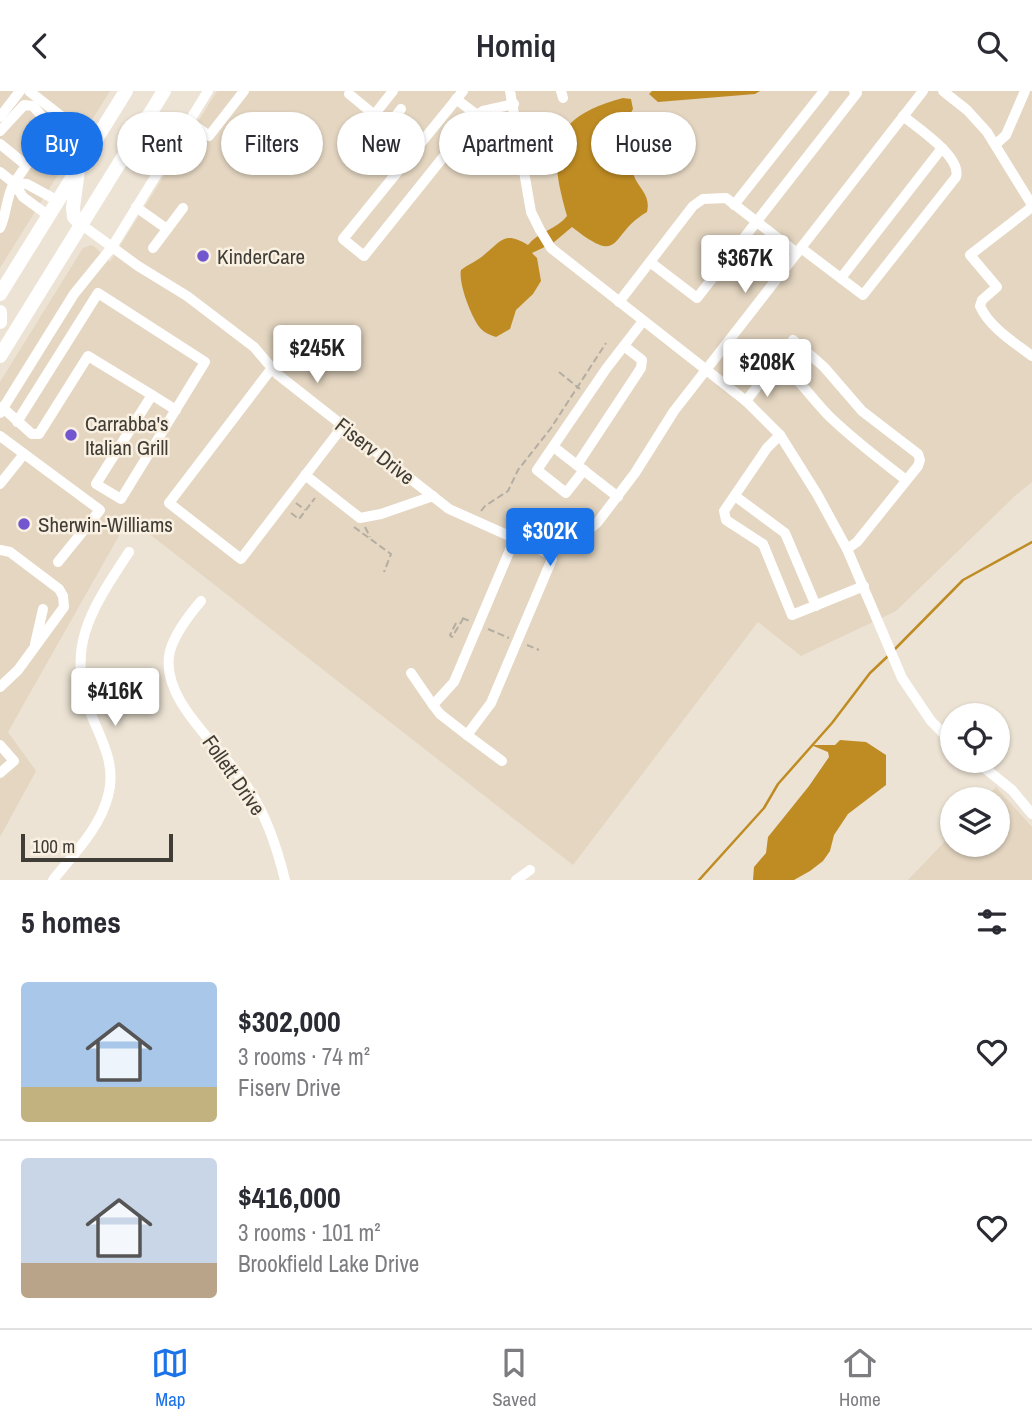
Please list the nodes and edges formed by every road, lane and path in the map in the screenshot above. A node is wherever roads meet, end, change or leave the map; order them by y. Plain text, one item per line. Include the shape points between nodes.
1 (20, 91) edge
2 (29, 91) edge
3 (126, 91) edge
4 (159, 91) edge
5 (164, 91) edge
6 (208, 91) edge
7 (244, 91) edge
8 (393, 91) edge
9 (510, 91) edge
10 (824, 91) edge
11 (854, 91) edge
12 (923, 91) edge
13 (1025, 91) edge
14 (946, 92) edge
15 (349, 94) dead end
16 (459, 95) edge
17 (514, 104) junction
18 (401, 109) dead end
19 (152, 111) junction
20 (38, 112) edge
21 (56, 112) edge
22 (195, 112) edge
23 (370, 112) edge
24 (376, 112) edge
25 (399, 112) edge
26 (445, 112) edge
27 (474, 112) edge
28 (482, 112) edge
29 (903, 116) junction
30 (0, 117) edge
31 (439, 120) edge
32 (103, 128) edge
33 (0, 131) edge
34 (207, 134) edge
35 (0, 144) edge
36 (996, 144) junction
37 (942, 148) junction
38 (21, 161) edge
39 (439, 162) edge
40 (0, 172) edge
41 (21, 172) edge
42 (74, 175) edge
43 (77, 175) edge
44 (156, 175) edge
45 (14, 183) junction
46 (58, 201) junction
47 (734, 205) junction
48 (1032, 206) edge
49 (136, 207) junction
50 (183, 208) dead end
51 (49, 216) junction
52 (756, 222) junction
53 (82, 225) junction
54 (0, 228) edge
55 (167, 229) junction
56 (112, 247) junction
57 (153, 248) dead end
58 (799, 251) junction
59 (650, 262) junction
60 (841, 278) junction
61 (0, 294) edge
62 (74, 294) junction
63 (619, 302) junction
64 (90, 307) junction
65 (0, 312) edge
66 (643, 321) junction
67 (0, 323) edge
68 (606, 343) dead end
69 (67, 344) junction
70 (624, 346) junction
71 (0, 356) edge
72 (88, 356) junction
73 (1032, 356) edge
74 (777, 361) junction
75 (272, 369) junction
76 (706, 370) junction
77 (559, 372) dead end
78 (576, 386) junction
79 (152, 395) junction
80 (746, 401) junction
81 (1, 409) edge
82 (176, 410) junction
83 (17, 422) junction
84 (343, 426) junction
85 (780, 435) junction
86 (0, 436) edge
87 (555, 447) junction
88 (24, 454) junction
89 (580, 468) junction
90 (305, 475) junction
91 (906, 480) junction
92 (0, 484) edge
93 (433, 496) junction
94 (735, 496) junction
95 (316, 497) dead end
96 (618, 497) junction
97 (301, 507) dead end
98 (306, 510) junction
99 (295, 516) dead end
100 (468, 518) junction
101 (347, 522) dead end
102 (366, 529) dead end
103 (566, 531) junction
104 (371, 538) junction
105 (515, 538) junction
106 (847, 549) junction
107 (0, 550) edge
108 (129, 552) dead end
109 (551, 552) junction
110 (58, 562) dead end
111 (384, 572) dead end
112 (864, 586) junction
113 (201, 601) dead end
114 (816, 606) junction
115 (43, 610) dead end
116 (456, 623) dead end
117 (479, 625) junction
118 (517, 641) junction
119 (33, 650) junction
120 (539, 650) dead end
121 (411, 674) dead end
122 (0, 687) edge
123 (433, 705) junction
124 (940, 730) edge
125 (467, 735) junction
126 (0, 745) edge
127 (502, 761) dead end
128 (0, 773) edge
129 (991, 773) edge
130 (1032, 814) edge
131 (530, 870) dead end
132 (53, 880) edge
133 (285, 880) edge
134 (516, 880) edge

1 - 30 street
2 - 21 street
3 - 32 main road
4 - 19 main road
5 - 19 main road
6 - 22 street
7 - 34 street
8 - 24 street
9 - 17 street
10 - 47 street
11 - 52 street via 857,93
12 - 29 street
13 - 36 street via 1006,135
14 - 36 street
15 - 23 street
16 - 26 street
16 - 27 street
17 - 28 street
17 - 63 street via 529,202 540,230 551,248
18 - 25 street
19 - 53 main road
20 - 33 street via 24,105
29 - 37 street
29 - 58 street
31 - 39 street via 343,239 364,256
35 - 38 street
36 - 48 street
37 - 60 street
37 - 60 street via 958,171 947,188 863,295
40 - 45 street
41 - 45 street
42 - 46 main road
43 - 53 main road via 74,216
44 - 49 street
45 - 46 street via 27,184
45 - 51 street via 23,197
45 - 54 street
46 - 51 main road
47 - 52 street
47 - 59 street via 721,197 698,201
48 - 73 street via 970,255 997,287 982,300 983,313
49 - 55 street
49 - 56 street
50 - 55 street
51 - 61 main road
52 - 58 street
52 - 59 street via 697,298
53 - 56 street, Fiserv Drive
53 - 71 main road
55 - 57 street
56 - 62 street
56 - 75 street, Fiserv Drive via 254,347
58 - 60 street
58 - 76 street
59 - 63 street
62 - 64 street
62 - 81 street
63 - 66 street
64 - 69 street
64 - 82 street via 98,293 205,362
65 - 67 main road
66 - 70 street
66 - 76 street
68 - 78 path
69 - 72 street
69 - 83 street
70 - 87 street
70 - 89 street via 642,360 641,368
72 - 79 street
72 - 83 street via 39,434
74 - 80 street
74 - 91 street via 846,432
74 - 91 street via 793,340 807,351 862,411 918,454 918,466
75 - 84 street, Fiserv Drive
75 - 90 street via 169,503 241,559
76 - 80 street
76 - 96 street
77 - 78 path
78 - 100 path via 508,491
79 - 82 street
79 - 82 street via 96,484 121,499
80 - 85 street
81 - 83 street
84 - 90 street
84 - 93 street, Fiserv Drive
85 - 94 street
85 - 106 street
86 - 88 street
87 - 89 street
87 - 89 street via 537,470 566,493
88 - 92 street
88 - 110 street via 100,510
89 - 96 street
90 - 93 street via 360,518
91 - 106 street
93 - 100 street, Fiserv Drive
94 - 114 street via 785,533
94 - 114 street via 724,515 726,520 763,544 792,615
95 - 98 path
96 - 103 street via 584,533
97 - 98 path
98 - 99 path via 299,519
100 - 105 street, Fiserv Drive
101 - 104 path
102 - 104 path
103 - 105 street via 539,518 531,519
103 - 109 street
104 - 111 path via 391,554
105 - 109 street, Fiserv Drive
105 - 117 street
106 - 112 street
107 - 119 street via 28,565 63,596 64,607
108 - 132 street via 87,621 80,662 82,688 109,757 108,797 100,818
109 - 118 street
112 - 114 street
112 - 124 street via 902,678
113 - 133 street, Follett Drive via 173,642 173,687 261,809
115 - 119 street
116 - 117 path via 452,637 463,618
117 - 118 path
117 - 123 street via 454,682
118 - 120 path
118 - 125 street via 491,703
119 - 122 street
121 - 123 street
123 - 125 street
125 - 127 street
126 - 128 street via 14,761
129 - 130 street
131 - 134 street

